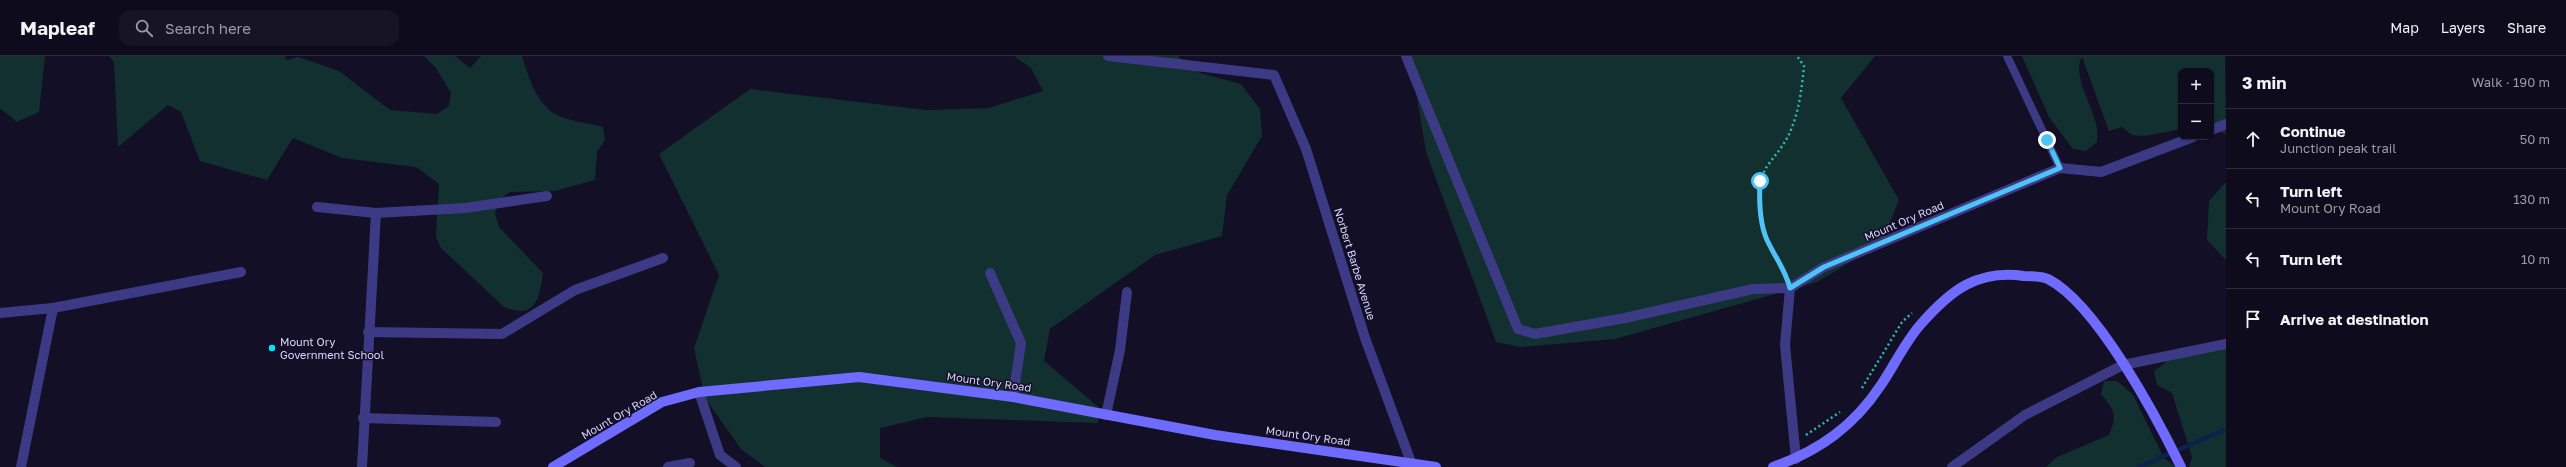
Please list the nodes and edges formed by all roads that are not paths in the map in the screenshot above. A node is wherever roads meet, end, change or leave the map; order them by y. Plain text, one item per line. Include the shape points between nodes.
1 (1108, 56) edge
2 (1406, 56) edge
3 (2007, 56) edge
4 (2226, 124) edge
5 (2214, 129) edge
6 (2184, 140) edge
7 (2060, 168) junction
8 (547, 196) dead end
9 (317, 207) dead end
10 (376, 213) junction
11 (663, 258) dead end
12 (241, 272) dead end
13 (990, 273) dead end
14 (1790, 288) junction
15 (1127, 292) dead end
16 (53, 308) junction
17 (0, 313) edge
18 (368, 332) junction
19 (2226, 344) edge
20 (2123, 365) junction
21 (698, 392) junction
22 (1013, 397) junction
23 (1106, 415) junction
24 (364, 418) junction
25 (496, 422) dead end
26 (1796, 459) junction
27 (1411, 462) junction
28 (690, 463) dead end
29 (21, 467) edge
30 (362, 467) edge
31 (553, 467) edge
32 (668, 467) edge
33 (736, 467) edge
34 (1436, 467) edge
35 (1773, 467) edge
36 (1952, 467) edge
37 (2181, 467) edge

1 - 27 street, Norbert Barbe Avenue via 1274,75 1306,149 1366,338
2 - 14 street via 1518,329 1535,334 1625,318 1753,289
3 - 7 lane
4 - 5 street
6 - 7 street, Mount Ory Road via 2101,172
7 - 14 street, Mount Ory Road via 1824,267
8 - 10 street via 465,208
9 - 10 street
10 - 18 street
11 - 18 street via 575,290 502,334
12 - 16 street
13 - 22 street via 1022,343
14 - 26 street via 1786,345
15 - 23 street via 1120,350
16 - 17 street
16 - 29 street
18 - 24 street
19 - 20 street
20 - 26 main road via 2096,326 2066,293 2047,279 2005,273 1966,282 1948,296 1920,325 1880,387 1842,432
20 - 36 street via 2025,415
20 - 37 main road via 2153,411
21 - 22 main road, Mount Ory Road via 859,377
21 - 31 main road, Mount Ory Road via 662,402
21 - 33 street via 720,455
22 - 23 main road, Mount Ory Road
23 - 27 main road, Mount Ory Road via 1215,435
24 - 25 street
24 - 30 street
26 - 35 main road
27 - 34 main road, Mount Ory Road
28 - 32 street

